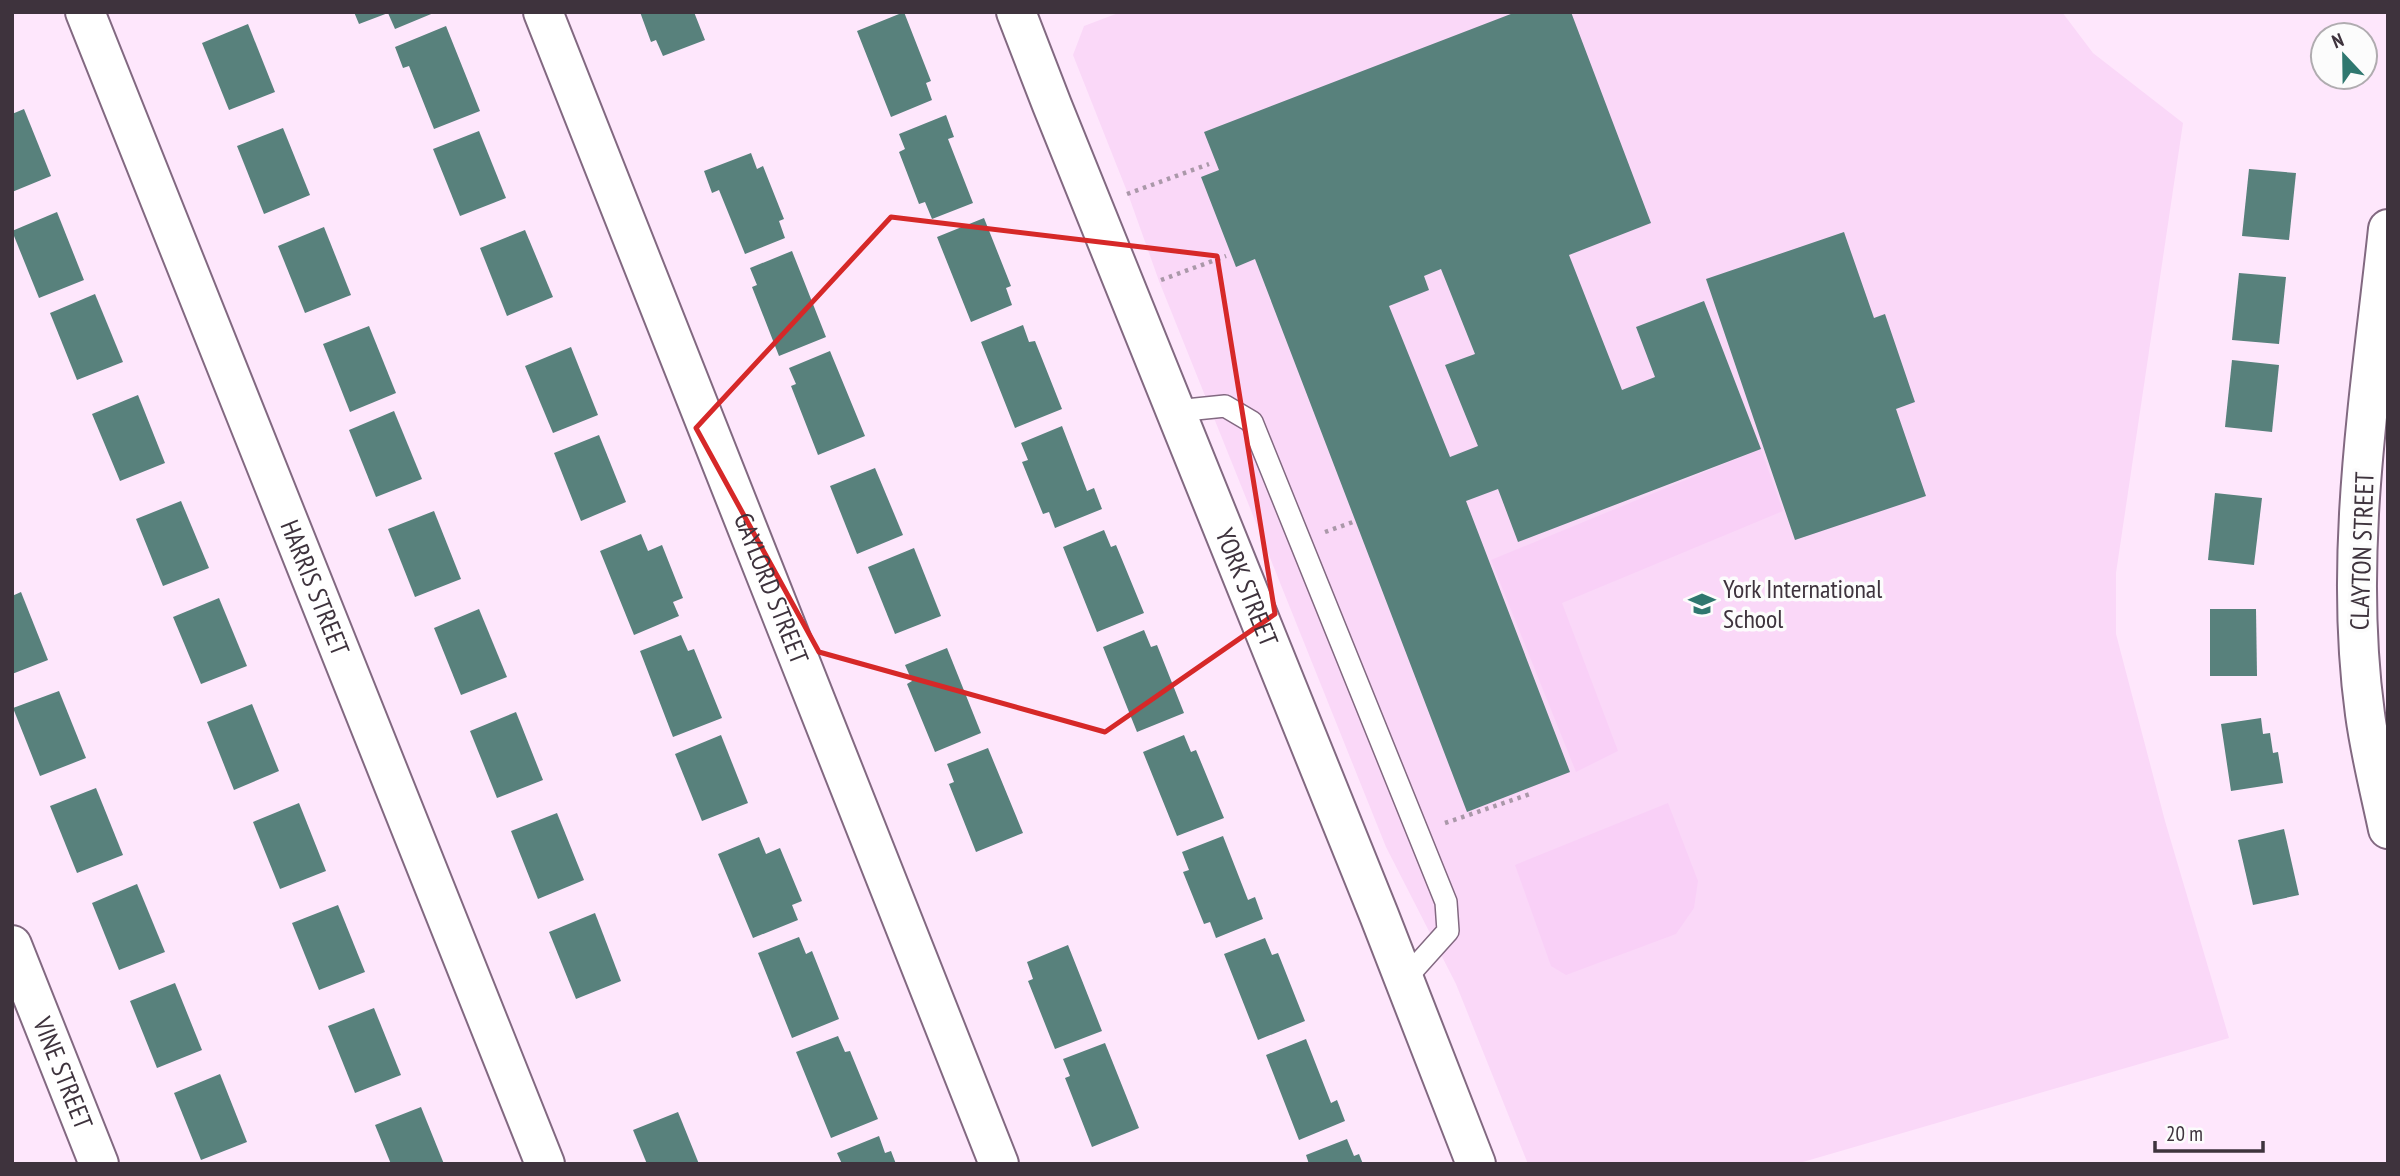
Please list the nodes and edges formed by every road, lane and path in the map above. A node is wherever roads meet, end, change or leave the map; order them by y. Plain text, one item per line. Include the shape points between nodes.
1 (85, 12) edge
2 (543, 12) edge
3 (1020, 13) edge
4 (1209, 164) dead end
5 (1093, 208) junction
6 (2388, 229) edge
7 (1226, 256) dead end
8 (1128, 294) junction
9 (1175, 411) junction
10 (1533, 793) dead end
11 (2388, 829) edge
12 (1418, 833) junction
13 (12, 945) edge
14 (1404, 980) junction
15 (99, 1164) edge
16 (545, 1164) edge
17 (999, 1164) edge
18 (1476, 1164) edge

1 - 16 street, HARRIS STREET
2 - 17 street, GAYLORD STREET
3 - 5 street, YORK STREET
4 - 5 path
5 - 8 street, YORK STREET
6 - 11 street, CLAYTON STREET via 2361,487 2357,580 2365,714
7 - 8 path
8 - 9 street, YORK STREET
9 - 12 lane via 1225,406 1252,422
9 - 14 street, YORK STREET
10 - 12 path
12 - 14 lane via 1446,902 1448,931
13 - 15 street, VINE STREET
14 - 18 street, YORK STREET

